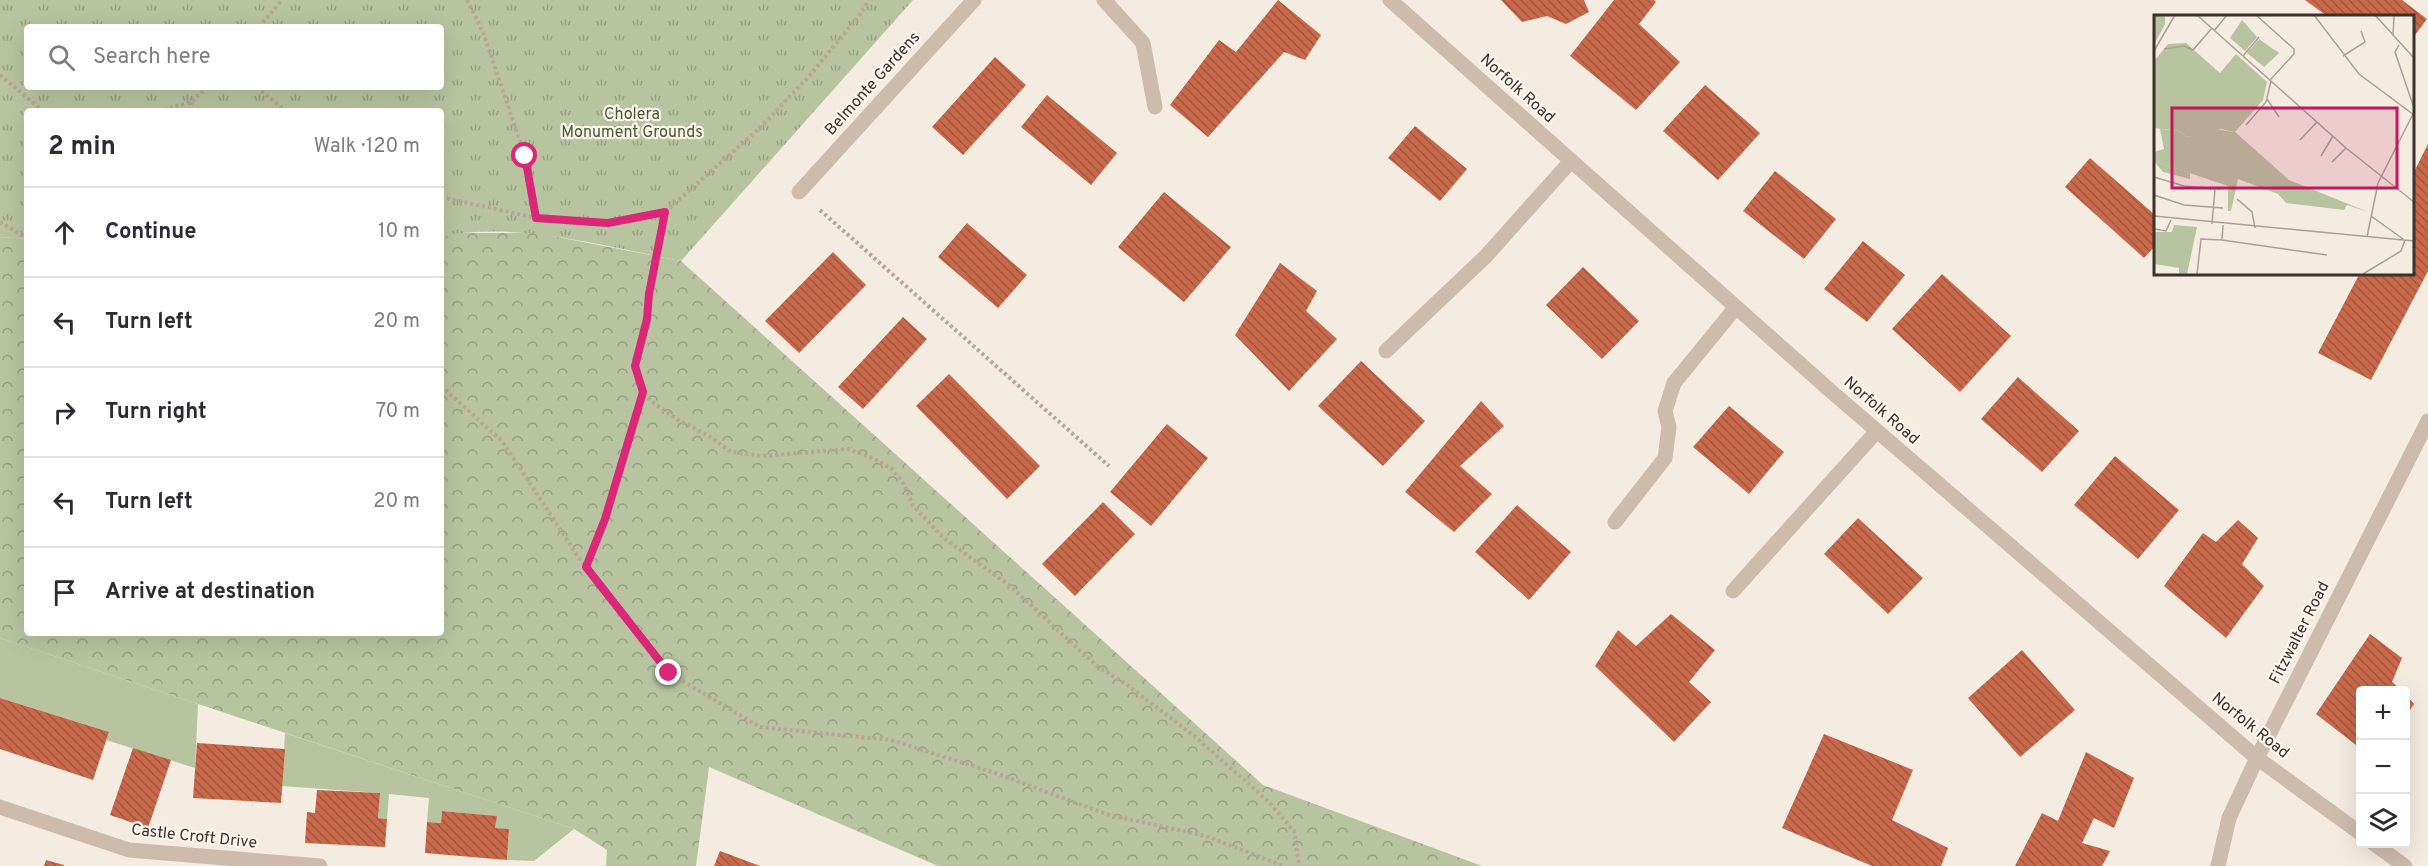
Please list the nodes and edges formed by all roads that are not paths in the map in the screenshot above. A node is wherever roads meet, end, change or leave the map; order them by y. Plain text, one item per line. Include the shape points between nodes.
1 (974, 0) edge
2 (1104, 0) edge
3 (1390, 0) edge
4 (1155, 106) dead end
5 (1571, 161) junction
6 (799, 192) road end
7 (1736, 307) junction
8 (1386, 351) dead end
9 (2428, 421) edge
10 (1877, 431) junction
11 (1615, 522) dead end
12 (1733, 591) dead end
13 (2256, 758) junction
14 (0, 807) edge
15 (2356, 830) edge
16 (2381, 848) edge
17 (320, 866) edge
18 (2218, 866) edge
19 (2405, 866) edge

1 - 6 street, Belmonte Gardens
2 - 4 street via 1143,43
3 - 5 street, Norfolk Road
5 - 7 street, Norfolk Road
5 - 8 street via 1486,256
7 - 10 street, Norfolk Road
7 - 11 street via 1674,383 1665,411 1669,427 1665,458
9 - 13 street, Fitzwalter Road
10 - 12 street
10 - 13 street, Norfolk Road
13 - 15 street, Norfolk Road
13 - 18 street, Fitzwalter Road via 2229,818
14 - 17 street, Castle Croft Drive via 129,850
16 - 19 street

